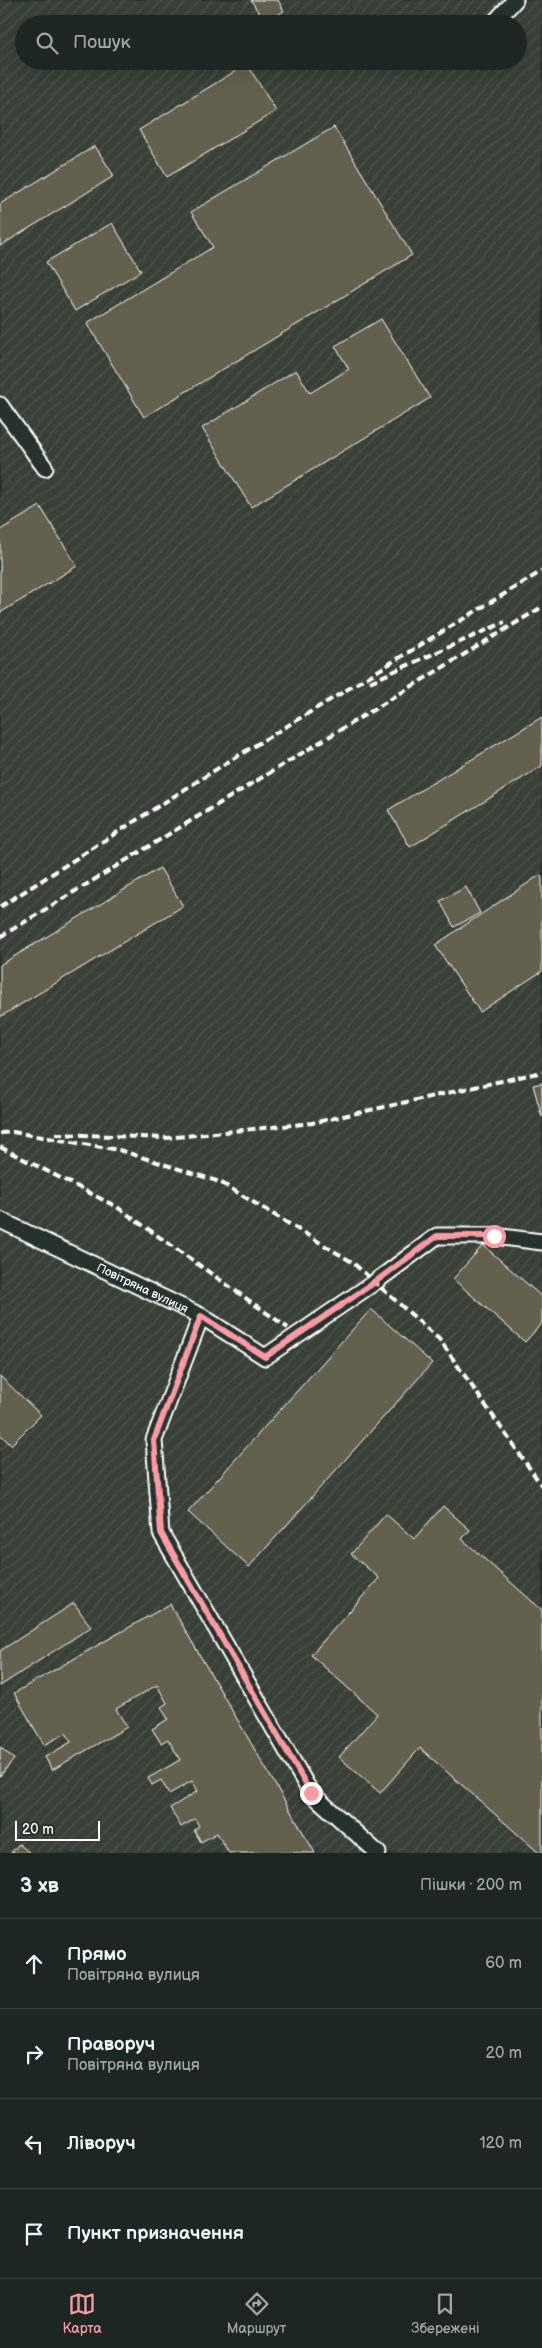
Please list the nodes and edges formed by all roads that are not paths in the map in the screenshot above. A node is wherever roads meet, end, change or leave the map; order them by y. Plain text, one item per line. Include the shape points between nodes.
1 (515, 0) edge
2 (501, 15) edge
3 (0, 405) edge
4 (45, 468) dead end
5 (0, 1220) edge
6 (542, 1242) edge
7 (201, 1316) junction
8 (378, 1853) edge

1 - 2 lane
3 - 4 lane
5 - 7 lane, Повітряна вулиця
6 - 7 lane, Повітряна вулиця via 494,1236 437,1236 265,1357
7 - 8 lane via 154,1440 161,1533 311,1793

